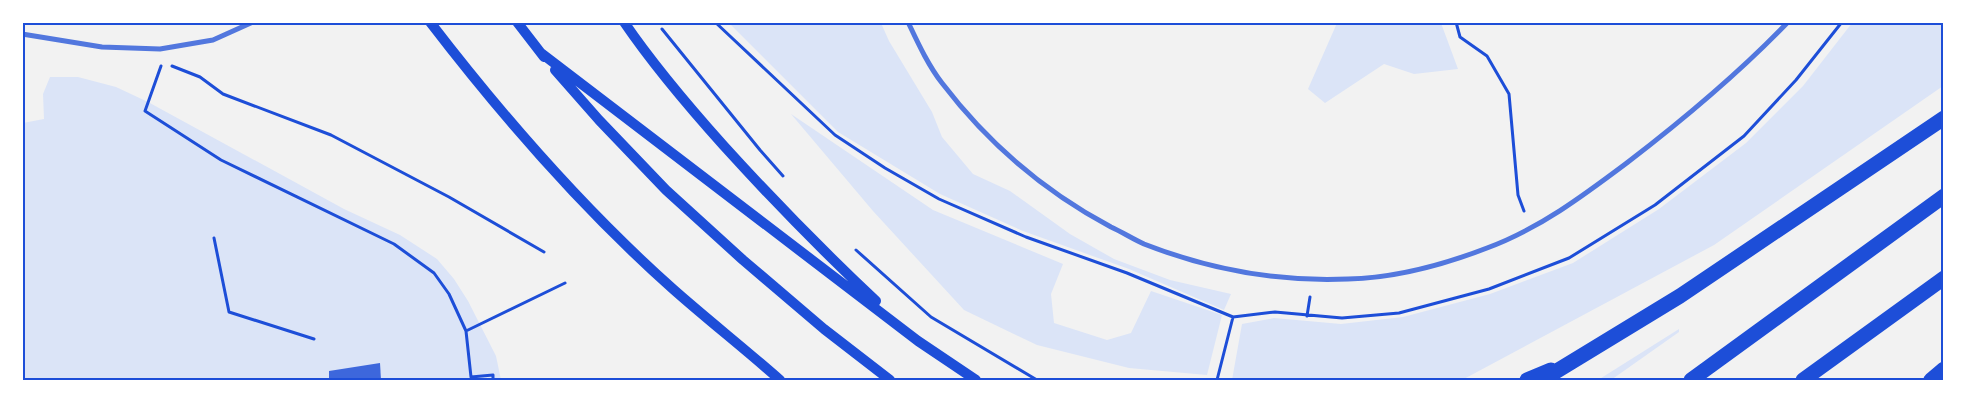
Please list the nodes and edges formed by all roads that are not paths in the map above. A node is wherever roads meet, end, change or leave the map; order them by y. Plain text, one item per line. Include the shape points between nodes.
1 (253, 22) edge
2 (430, 22) edge
3 (517, 22) edge
4 (624, 22) edge
5 (908, 22) edge
6 (1788, 22) edge
7 (22, 34) edge
8 (541, 53) junction
9 (1944, 118) edge
10 (1944, 196) edge
11 (1944, 278) edge
12 (918, 341) junction
13 (1582, 355) junction
14 (1944, 369) edge
15 (780, 380) edge
16 (890, 380) edge
17 (976, 380) edge
18 (1527, 380) edge
19 (1542, 380) edge
20 (1691, 380) edge
21 (1803, 380) edge
22 (1930, 380) edge

1 - 7 street via 213,40 160,49 102,46
2 - 15 main road via 496,105 613,231 673,288
3 - 8 main road
4 - 12 main road via 686,104 773,200
5 - 6 street via 940,81 979,127 1031,175 1081,211 1142,243 1182,257 1256,274 1348,280 1434,266 1489,248 1548,219 1644,150 1751,61
8 - 12 main road
8 - 16 main road via 666,190 816,323
9 - 13 highway via 1680,296
10 - 20 highway
11 - 21 highway
12 - 17 main road
13 - 18 highway
13 - 19 highway
14 - 22 highway

